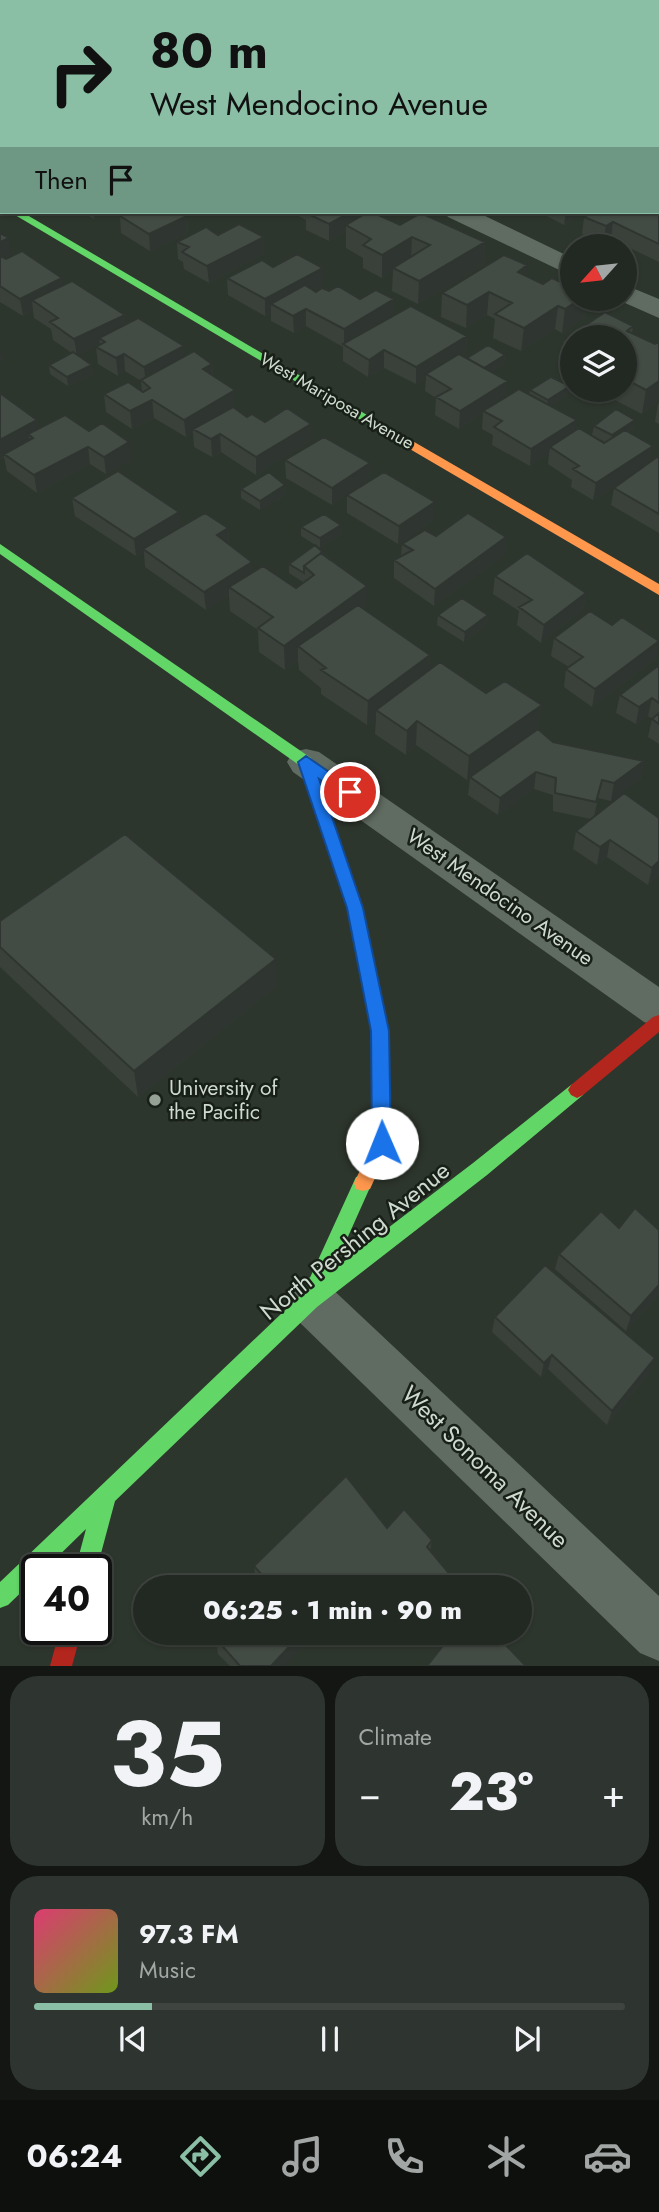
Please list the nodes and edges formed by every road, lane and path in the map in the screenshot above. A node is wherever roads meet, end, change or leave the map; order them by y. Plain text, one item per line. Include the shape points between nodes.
1 (18, 214) edge
2 (461, 214) edge
3 (560, 262) edge
4 (637, 299) edge
5 (659, 310) edge
6 (0, 548) edge
7 (659, 590) edge
8 (306, 762) junction
9 (659, 1010) edge
10 (659, 1021) edge
11 (310, 1300) junction
12 (106, 1496) junction
13 (90, 1554) edge
14 (0, 1597) edge
15 (659, 1634) edge
16 (67, 1645) edge
17 (61, 1666) edge

1 - 7 street, West Mariposa Avenue
2 - 3 street
4 - 5 street
6 - 8 street, West Mendocino Avenue
8 - 9 street, West Mendocino Avenue
8 - 11 street via 355,908 380,1031 382,1143
10 - 11 street, North Pershing Avenue via 480,1169
11 - 12 street, North Pershing Avenue
11 - 15 street, West Sonoma Avenue
12 - 13 street
12 - 14 street, North Pershing Avenue
16 - 17 street

